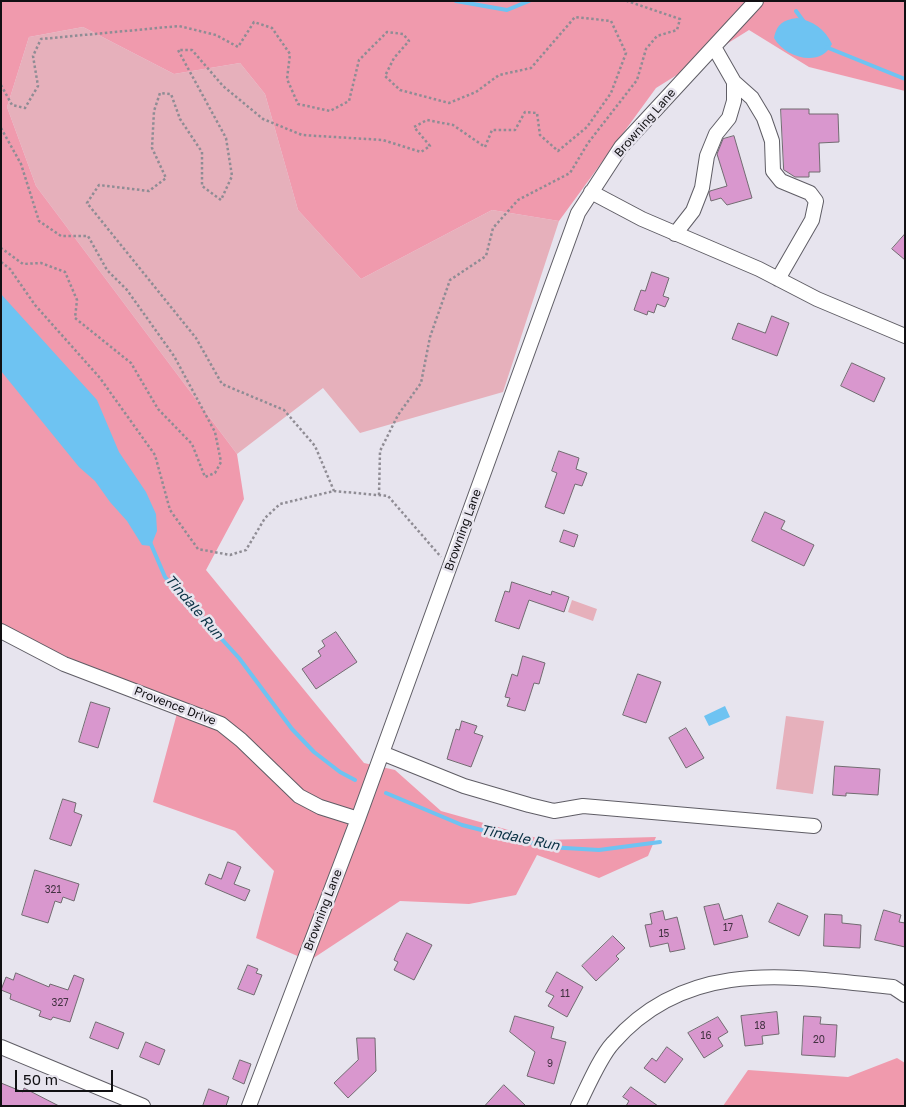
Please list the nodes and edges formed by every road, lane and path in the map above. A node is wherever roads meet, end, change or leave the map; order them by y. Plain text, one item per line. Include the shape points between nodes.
1 (628, 1) edge
2 (756, 1) edge
3 (714, 47) junction
4 (734, 82) junction
5 (1, 85) edge
6 (1, 128) edge
7 (591, 192) junction
8 (675, 234) junction
9 (1, 248) edge
10 (1, 262) edge
11 (778, 279) junction
12 (905, 336) edge
13 (334, 491) junction
14 (379, 495) junction
15 (450, 567) junction
16 (1, 631) edge
17 (382, 752) junction
18 (358, 819) junction
19 (814, 826) dead end
20 (905, 995) edge
21 (1, 1047) edge
22 (143, 1106) edge
23 (249, 1106) edge
24 (578, 1106) edge

1 - 14 path via 680,19 677,30 657,36 646,49 637,80 588,143 570,173 518,200 493,228 486,256 450,280 430,337 421,383 398,415 380,451
2 - 3 street, Browning Lane
3 - 4 street
3 - 7 street, Browning Lane via 621,148
4 - 8 street via 734,101 729,118 716,134 707,156 702,188 693,211
4 - 11 street via 752,98 764,118 772,140 773,171 782,181 810,193 816,200 812,220
5 - 13 path via 12,105 25,108 38,86 33,56 41,39 180,26 216,35 238,47 254,22 272,28 290,54 287,79 298,104 330,111 348,101 359,60 386,32 403,34 409,41 394,58 385,76 400,90 449,103 476,92 499,75 532,68 575,17 611,21 626,53 611,93 587,127 558,151 540,135 537,113 525,112 515,130 492,130 485,147 453,125 427,120 414,127 430,146 421,152 382,140 302,135 263,119 223,86 192,50 178,50 226,138 232,176 221,200 202,186 202,152 180,119 171,94 160,93 154,112 152,148 166,178 150,191 99,185 87,203 196,338 222,384 284,410 315,446
6 - 9 path via 21,164 39,221 61,236 88,236 107,270 127,290 174,356 215,432 221,462 215,473 205,477 192,444 158,409 131,363 75,318 77,300 65,272 41,263 24,264
7 - 8 street
7 - 15 street, Browning Lane via 578,213 558,263
8 - 11 street
10 - 13 path via 100,378 155,455 170,510 198,549 230,555 246,550 265,518 280,504
11 - 12 street
13 - 14 path
14 - 15 path via 388,496
15 - 17 street, Browning Lane
16 - 18 street, Provence Drive via 64,664 221,724 299,796 320,807
17 - 18 street, Browning Lane
17 - 19 street via 464,786 554,811 583,806
18 - 23 street, Browning Lane
20 - 24 street via 894,987 764,976 731,979 684,990 651,1007 612,1043
21 - 22 street

